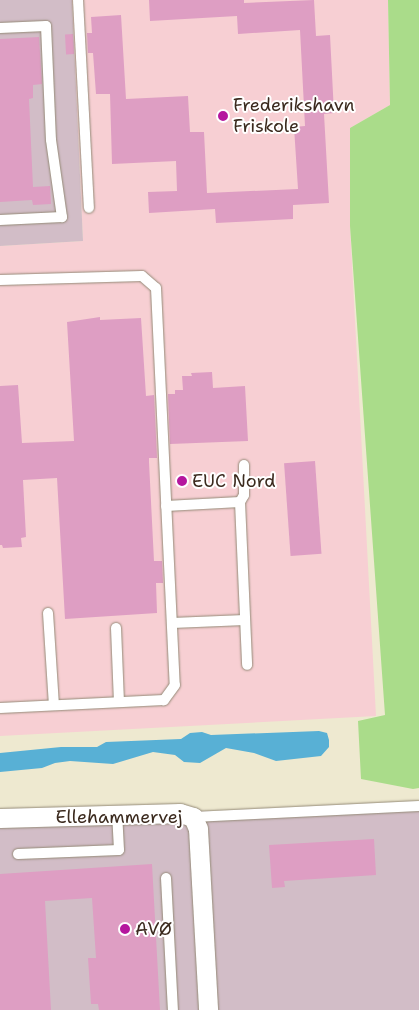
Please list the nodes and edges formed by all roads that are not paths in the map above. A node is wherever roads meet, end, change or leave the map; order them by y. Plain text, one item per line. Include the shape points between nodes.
1 (78, 0) edge
2 (0, 28) edge
3 (89, 208) dead end
4 (0, 220) edge
5 (0, 280) edge
6 (244, 465) dead end
7 (240, 502) junction
8 (166, 506) junction
9 (48, 613) dead end
10 (245, 620) junction
11 (172, 623) junction
12 (116, 628) dead end
13 (247, 665) dead end
14 (120, 702) junction
15 (54, 705) junction
16 (0, 708) edge
17 (419, 806) edge
18 (117, 815) junction
19 (193, 817) junction
20 (0, 818) edge
21 (18, 854) dead end
22 (166, 878) dead end
23 (173, 1010) edge
24 (208, 1010) edge

1 - 3 lane
2 - 4 lane via 46,26 51,140 62,218
5 - 8 lane via 142,276 156,288
6 - 7 lane via 244,495
7 - 8 lane
7 - 10 lane
8 - 11 lane
9 - 15 lane
10 - 11 lane
10 - 13 lane
11 - 14 lane via 175,685 164,700
12 - 14 lane
14 - 15 lane
15 - 16 lane
17 - 19 lane
18 - 19 street, Ellehammervej via 180,813
18 - 20 street, Ellehammervej
18 - 21 lane via 119,850
19 - 24 street, Ellehammervej via 198,829
22 - 23 lane

